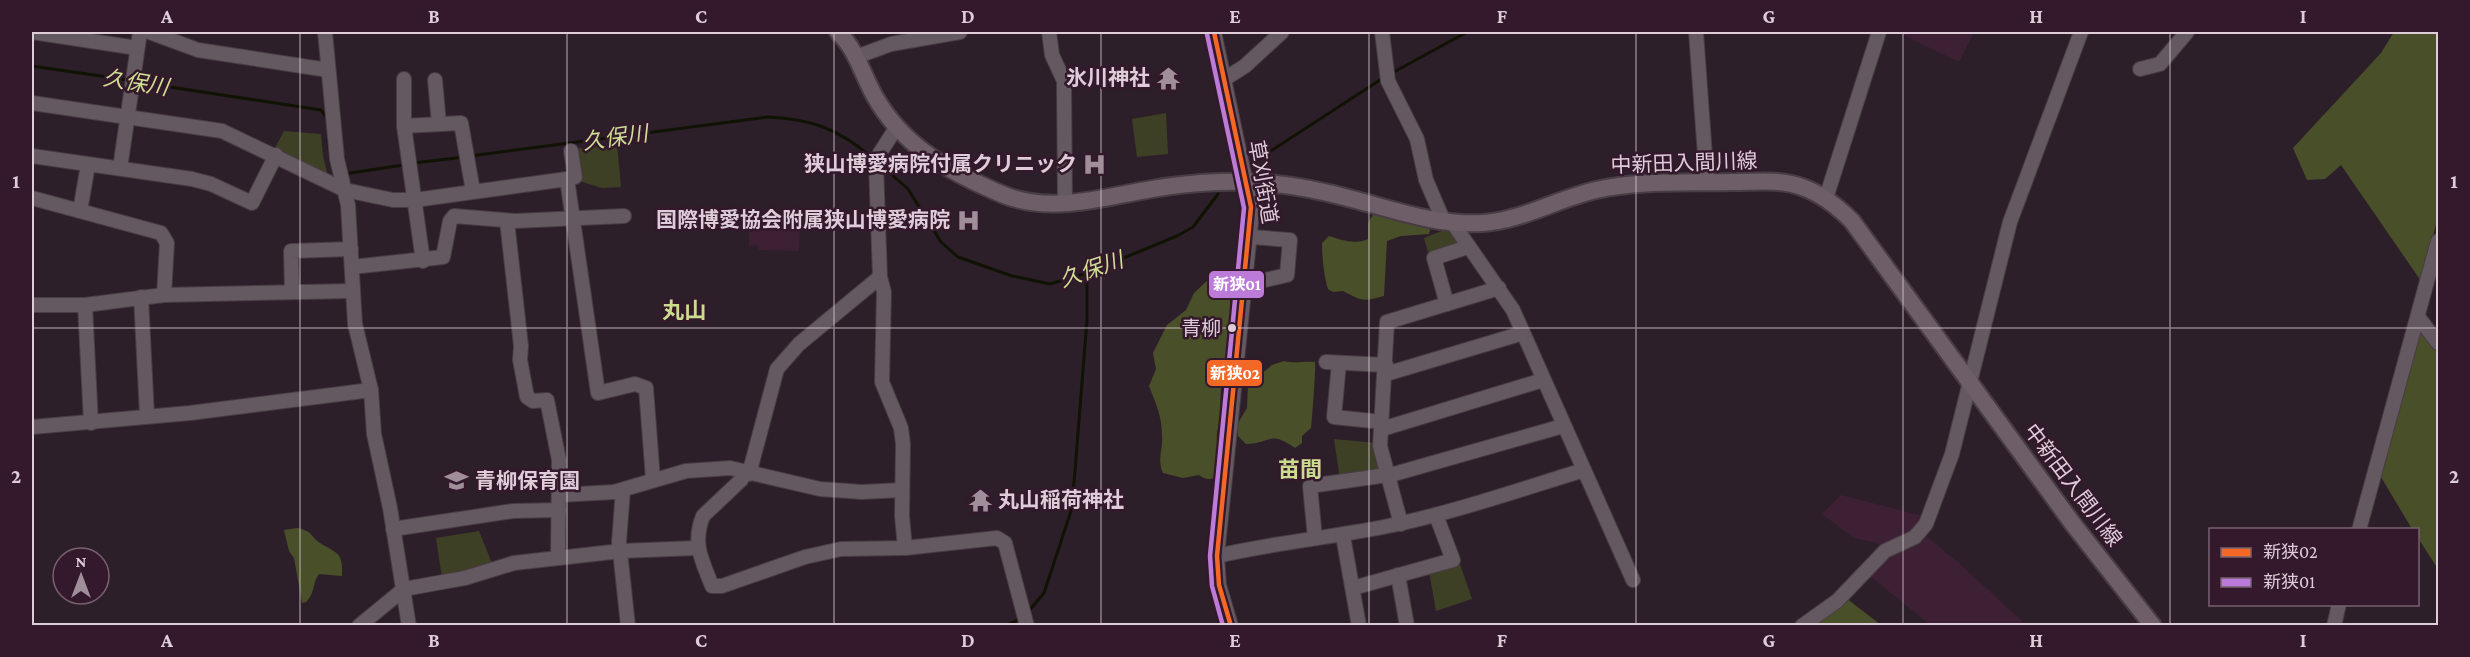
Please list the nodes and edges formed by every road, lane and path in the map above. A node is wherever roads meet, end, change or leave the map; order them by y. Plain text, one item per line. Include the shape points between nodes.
1 (32, 32) edge
2 (140, 32) edge
3 (149, 32) edge
4 (325, 32) edge
5 (838, 32) edge
6 (960, 32) edge
7 (1049, 32) edge
8 (1214, 32) edge
9 (1282, 32) edge
10 (1382, 32) edge
11 (1696, 32) edge
12 (1879, 32) edge
13 (2081, 32) edge
14 (2187, 32) edge
15 (136, 48) junction
16 (856, 57) junction
17 (2140, 69) dead end
18 (328, 70) junction
19 (404, 79) dead end
20 (435, 80) dead end
21 (1223, 80) junction
22 (32, 103) edge
23 (128, 117) junction
24 (439, 124) junction
25 (404, 126) junction
26 (896, 128) junction
27 (571, 151) dead end
28 (276, 155) junction
29 (32, 156) edge
30 (88, 165) junction
31 (120, 168) junction
32 (567, 179) junction
33 (1244, 183) junction
34 (1707, 183) junction
35 (345, 190) junction
36 (473, 191) junction
37 (1826, 198) junction
38 (415, 200) junction
39 (32, 201) edge
40 (1065, 203) junction
41 (80, 211) junction
42 (624, 216) dead end
43 (573, 220) junction
44 (507, 221) junction
45 (1448, 222) junction
46 (1252, 237) junction
47 (2439, 241) edge
48 (1468, 247) junction
49 (351, 249) junction
50 (423, 261) junction
51 (352, 267) junction
52 (880, 277) junction
53 (1247, 279) junction
54 (1500, 288) junction
55 (352, 291) junction
56 (292, 292) junction
57 (164, 295) junction
58 (141, 297) junction
59 (1447, 304) junction
60 (32, 305) edge
61 (85, 305) junction
62 (2418, 316) junction
63 (1523, 333) junction
64 (2439, 343) edge
65 (1386, 370) junction
66 (1543, 380) junction
67 (1969, 382) junction
68 (371, 390) junction
69 (147, 415) junction
70 (91, 423) junction
71 (1382, 426) junction
72 (1563, 426) junction
73 (32, 427) edge
74 (1584, 470) junction
75 (747, 473) junction
76 (1388, 475) junction
77 (653, 479) junction
78 (623, 490) junction
79 (902, 490) junction
80 (560, 495) junction
81 (559, 510) junction
82 (1436, 515) junction
83 (1401, 524) junction
84 (2360, 528) edge
85 (393, 529) junction
86 (1343, 536) junction
87 (1315, 538) junction
88 (697, 548) junction
89 (905, 548) junction
90 (621, 551) junction
91 (1217, 556) junction
92 (558, 558) junction
93 (1398, 575) junction
94 (1633, 580) dead end
95 (1353, 588) junction
96 (404, 589) junction
97 (2339, 606) edge
98 (1025, 619) edge
99 (359, 626) edge
100 (409, 626) edge
101 (628, 626) edge
102 (1231, 626) edge
103 (1359, 626) edge
104 (1407, 626) edge
105 (1802, 626) edge
106 (2153, 626) edge
107 (2334, 626) edge

1 - 15 street
2 - 15 street
3 - 18 street via 198,50
4 - 18 street
5 - 16 main road, 中新田入間川線
6 - 16 street via 891,44
7 - 40 street via 1052,55 1064,81
8 - 21 street, 草刈街道
9 - 21 street via 1245,66
10 - 45 street via 1386,75 1418,139 1426,180
11 - 34 street
12 - 37 street
13 - 67 street via 2010,222
14 - 17 street via 2160,64
15 - 23 street
16 - 26 main road, 中新田入間川線
18 - 35 street via 337,159
19 - 25 street
20 - 24 street
21 - 33 street, 草刈街道
22 - 23 street
23 - 28 street via 222,131
23 - 31 street
24 - 25 street
24 - 36 street via 461,123
25 - 38 street
26 - 40 main road, 中新田入間川線 via 942,166 995,191 1022,200
26 - 52 street via 876,164
27 - 32 street via 575,177
28 - 31 street via 252,203 212,184
28 - 35 street
29 - 30 street
30 - 31 street
30 - 41 street
32 - 36 street
32 - 43 street
33 - 40 main road, 中新田入間川線 via 1179,185
33 - 45 main road, 中新田入間川線 via 1318,191
33 - 46 street, 草刈街道 via 1251,207
34 - 37 main road, 中新田入間川線 via 1788,184
34 - 45 main road, 中新田入間川線 via 1618,186 1502,220
35 - 38 street via 393,200
35 - 49 street
36 - 38 street
37 - 67 main road, 中新田入間川線 via 1852,221
38 - 50 street
39 - 41 street
41 - 57 street via 165,236
42 - 43 street
43 - 44 street
43 - 77 street via 598,393 634,384 646,388
44 - 50 street via 454,216 443,257
44 - 80 street via 526,397 547,400 559,460
45 - 48 street
46 - 53 street, 草刈街道
46 - 53 street via 1290,240 1287,275
47 - 62 street
48 - 54 street
48 - 59 street via 1434,258
49 - 51 street
49 - 56 street via 291,251
50 - 51 street
51 - 55 street
52 - 75 street via 799,344 777,369
52 - 79 street via 884,292 882,382 903,436
53 - 91 street, 草刈街道
54 - 59 street
54 - 63 street
55 - 56 street
55 - 68 street via 355,324
56 - 57 street
57 - 58 street
58 - 61 street
58 - 69 street
59 - 65 street via 1387,322
60 - 61 street
61 - 70 street
62 - 64 street
62 - 84 street
63 - 65 street
63 - 66 street
65 - 71 street
65 - 71 street via 1333,362 1334,417
66 - 71 street
66 - 72 street
67 - 105 street via 1948,465 1926,524 1915,537 1885,551 1837,601
67 - 106 main road, 中新田入間川線
68 - 69 street
68 - 85 street via 374,434
69 - 70 street
70 - 73 street
71 - 76 street via 1380,446
72 - 74 street
72 - 76 street
74 - 82 street
74 - 94 street
75 - 77 street via 730,468 686,471
75 - 79 street via 820,489
75 - 88 street via 703,516
76 - 83 street
76 - 87 street via 1310,486
77 - 78 street
78 - 80 street
78 - 90 street
79 - 89 street
80 - 81 street
81 - 85 street via 513,511
81 - 92 street
82 - 83 street
82 - 93 street via 1454,560
83 - 86 street
85 - 96 street
86 - 87 street
86 - 95 street
87 - 91 street
88 - 89 street via 712,586 826,552
88 - 90 street
89 - 98 street via 997,538 1005,543
90 - 92 street
90 - 101 street
91 - 102 street, 草刈街道 via 1219,585
92 - 96 street via 514,563 465,578
93 - 95 street
93 - 104 street
95 - 103 street
96 - 99 street
96 - 100 street
97 - 107 street

